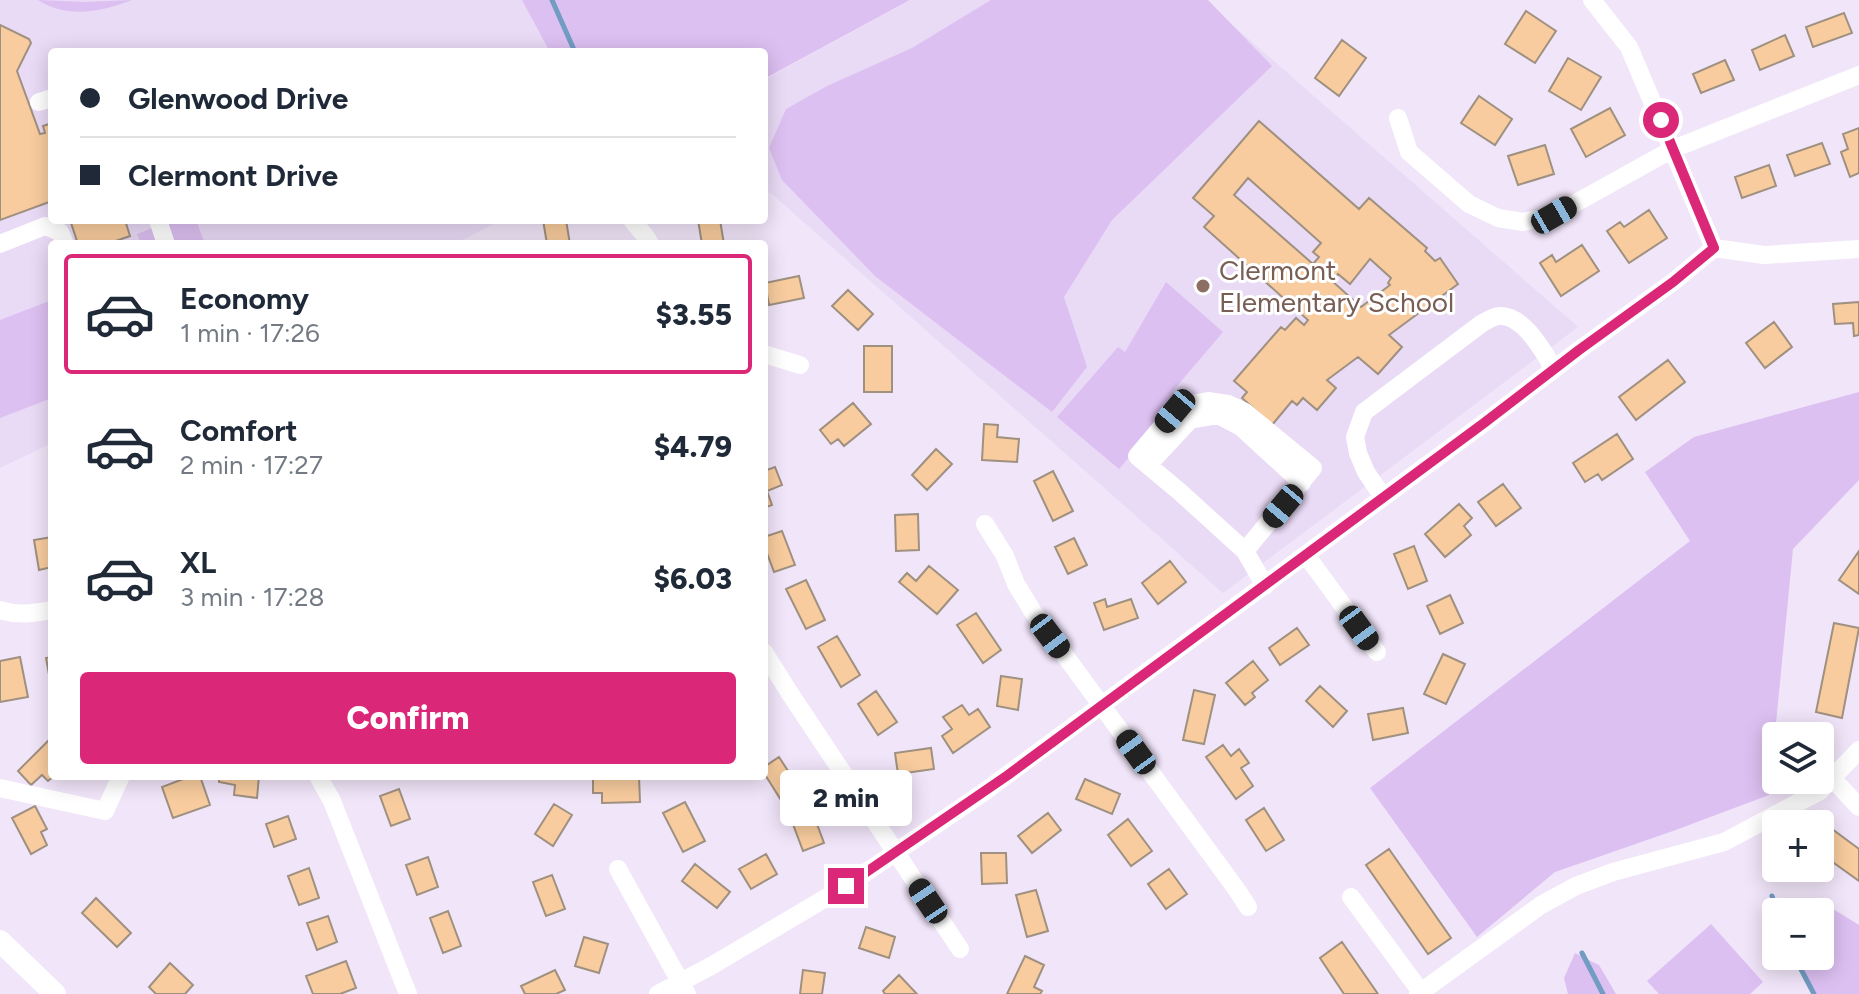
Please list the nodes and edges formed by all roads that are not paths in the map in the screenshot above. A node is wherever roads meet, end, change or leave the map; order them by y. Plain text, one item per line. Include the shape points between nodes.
1 (1592, 0) edge
2 (1859, 75) edge
3 (1398, 118) dead end
4 (1673, 149) junction
5 (635, 224) edge
6 (63, 240) edge
7 (648, 240) edge
8 (0, 244) edge
9 (1714, 248) junction
10 (1859, 249) edge
11 (768, 355) edge
12 (800, 365) dead end
13 (1554, 369) junction
14 (1383, 497) junction
15 (985, 524) dead end
16 (1245, 551) junction
17 (1306, 555) junction
18 (1265, 586) junction
19 (0, 610) edge
20 (48, 611) edge
21 (1377, 652) dead end
22 (768, 658) edge
23 (1102, 706) junction
24 (1859, 750) edge
25 (1834, 776) edge
26 (119, 780) edge
27 (320, 780) edge
28 (1834, 780) edge
29 (0, 788) edge
30 (1814, 794) edge
31 (1859, 807) edge
32 (896, 853) junction
33 (618, 869) dead end
34 (1351, 897) dead end
35 (1248, 907) dead end
36 (0, 941) edge
37 (960, 949) dead end
38 (684, 988) edge
39 (1420, 993) edge
40 (55, 994) edge
41 (408, 994) edge
42 (658, 994) edge

1 - 4 street via 1629,47
2 - 4 street
3 - 4 street via 1409,152 1469,204 1498,218 1523,222 1554,215
4 - 9 street
5 - 7 street
6 - 8 street via 60,232 45,226
9 - 10 street via 1764,255
9 - 13 street
11 - 12 street
13 - 14 street
13 - 14 street via 1517,320 1498,315 1481,324 1364,412 1355,437 1358,453
14 - 17 street
15 - 23 street via 1025,601
16 - 16 street via 1142,461 1190,420 1218,415 1241,427 1302,483
16 - 18 street
17 - 18 street
17 - 21 street
18 - 23 street
19 - 20 street
22 - 32 street
23 - 32 street
23 - 35 street
24 - 25 street
26 - 29 street via 105,811
27 - 41 street
28 - 31 street
30 - 39 street via 1724,842 1613,872 1566,892 1508,927
32 - 37 street
32 - 38 street
33 - 38 street
34 - 39 street
36 - 40 main road
38 - 42 street

